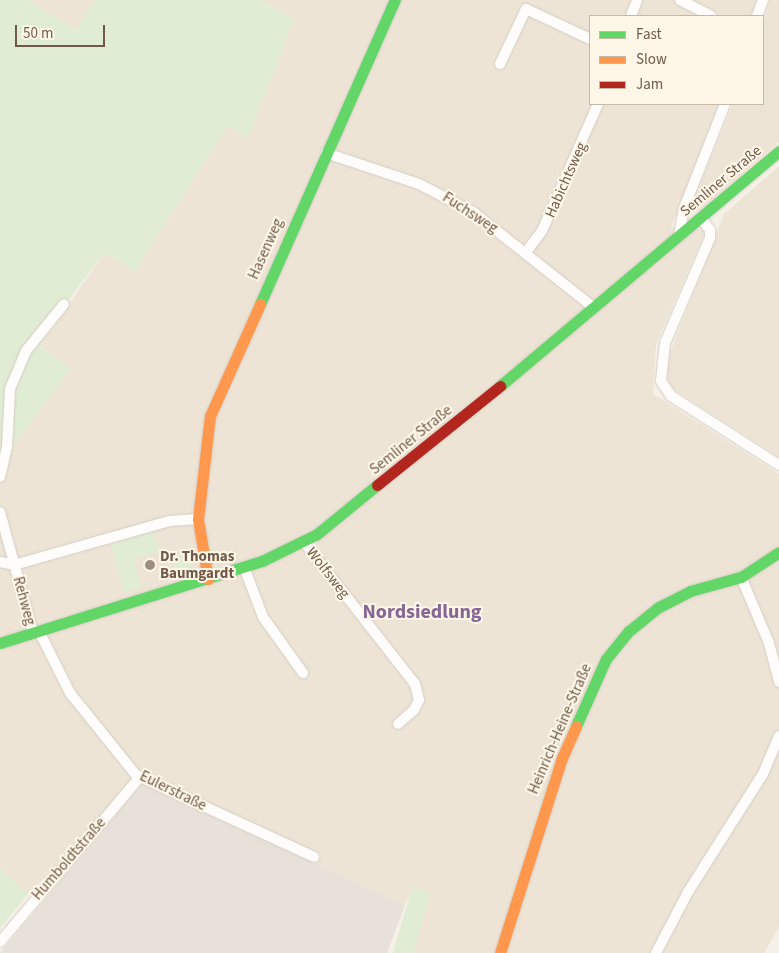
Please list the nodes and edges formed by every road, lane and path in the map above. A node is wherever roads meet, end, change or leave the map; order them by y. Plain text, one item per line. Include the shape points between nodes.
1 (395, 0) edge
2 (637, 0) edge
3 (680, 0) edge
4 (763, 0) edge
5 (631, 15) edge
6 (710, 15) edge
7 (757, 15) edge
8 (589, 39) edge
9 (500, 64) dead end
10 (598, 105) edge
11 (724, 105) edge
12 (779, 151) edge
13 (326, 152) junction
14 (701, 218) junction
15 (679, 236) junction
16 (526, 252) junction
17 (64, 304) dead end
18 (594, 308) junction
19 (779, 465) edge
20 (0, 477) edge
21 (0, 512) edge
22 (198, 519) junction
23 (304, 542) junction
24 (779, 552) edge
25 (0, 562) edge
26 (14, 566) junction
27 (244, 567) junction
28 (742, 577) junction
29 (208, 579) junction
30 (36, 632) junction
31 (0, 643) edge
32 (303, 673) dead end
33 (779, 682) edge
34 (398, 724) dead end
35 (779, 736) edge
36 (140, 777) junction
37 (314, 857) dead end
38 (0, 942) edge
39 (500, 953) edge
40 (656, 953) edge

1 - 13 street, Hasenweg
2 - 5 street
3 - 6 street
4 - 7 street
8 - 9 street via 526,9
10 - 16 street, Habichtsweg via 542,231
11 - 15 street via 684,208
12 - 14 street, Semliner Straße
13 - 16 street, Fuchsweg via 438,192 473,212
13 - 22 street, Hasenweg via 210,416 202,462
14 - 15 street, Semliner Straße
14 - 19 street via 710,230 710,238 665,343 661,380 671,396
15 - 18 street, Semliner Straße
16 - 18 street, Fuchsweg
17 - 20 street via 37,335 13,380 7,407 7,447
18 - 23 street, Semliner Straße via 344,514
21 - 26 street, Rehweg
22 - 26 street via 170,521
22 - 29 street, Hasenweg
23 - 27 street, Semliner Straße
23 - 34 street, Wolfsweg via 415,684 419,700 414,710
24 - 28 street, Heinrich-Heine-Straße
25 - 26 street
26 - 30 street, Rehweg
27 - 29 street, Semliner Straße
27 - 32 street via 263,617
28 - 33 street via 769,643
28 - 39 street, Heinrich-Heine-Straße via 690,591 659,607 629,631 606,659 559,767
29 - 30 street, Semliner Straße
30 - 31 street, Semliner Straße
30 - 36 street, Eulerstraße via 70,693
35 - 40 street via 764,774 688,892
36 - 37 street, Eulerstraße
36 - 38 street, Humboldtstraße

